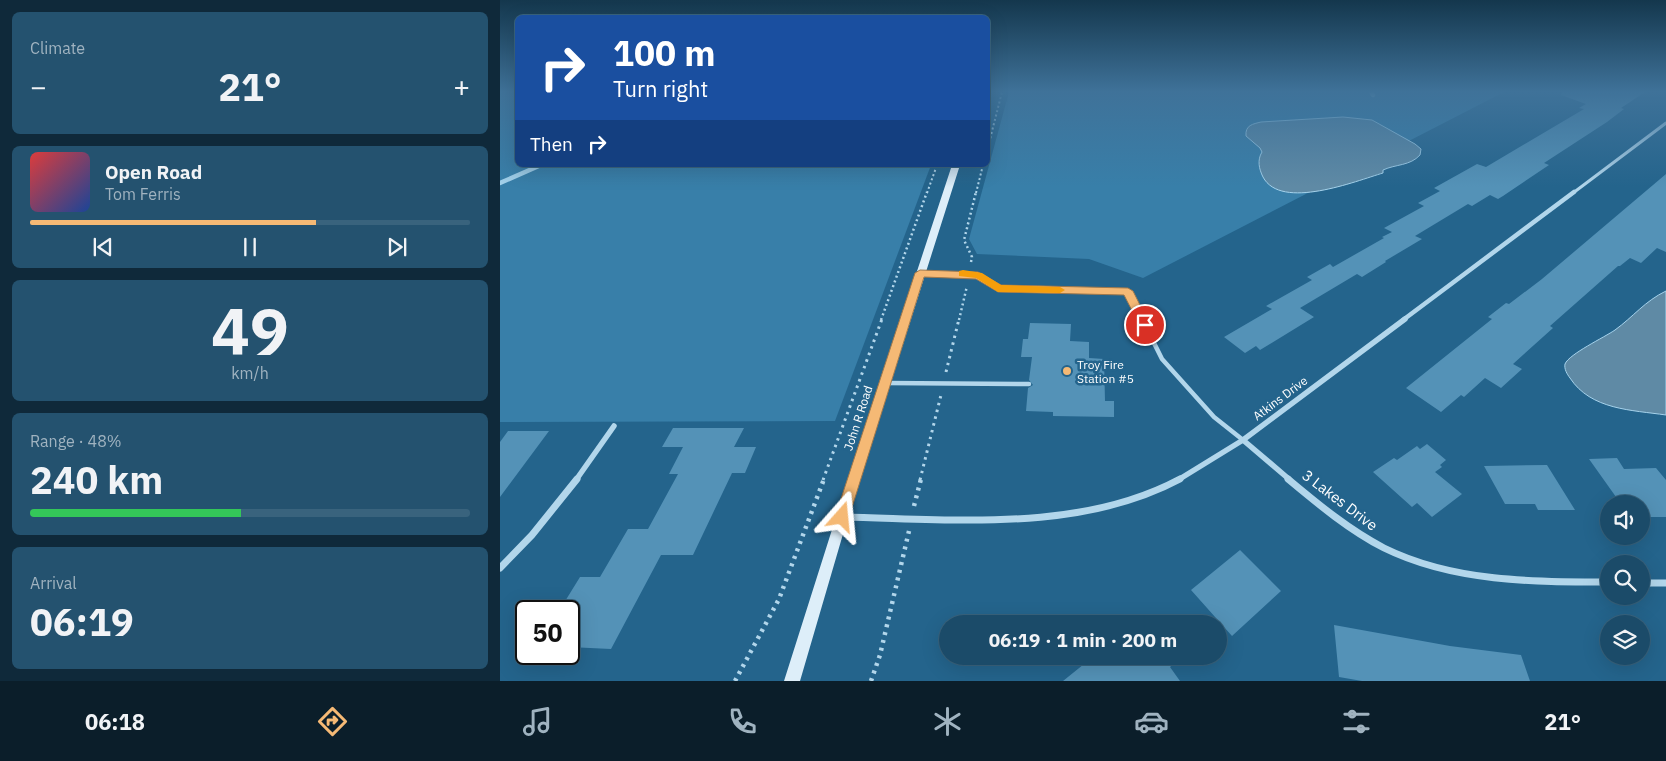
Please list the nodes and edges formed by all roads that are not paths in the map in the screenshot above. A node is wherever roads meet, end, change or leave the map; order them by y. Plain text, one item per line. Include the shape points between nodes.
1 (1665, 124) edge
2 (955, 167) edge
3 (920, 273) junction
4 (885, 383) junction
5 (1029, 384) dead end
6 (614, 426) dead end
7 (1243, 440) junction
8 (842, 517) junction
9 (500, 568) edge
10 (1600, 582) edge
11 (1650, 582) edge
12 (1666, 583) edge
13 (792, 681) edge

1 - 7 street, Atkins Drive
2 - 3 main road, John R Road
3 - 4 main road, John R Road
3 - 7 lane via 978,275 998,289 1128,291 1162,359 1214,417
4 - 5 lane
4 - 8 main road, John R Road
6 - 9 street via 573,486
7 - 8 street, Atkins Drive via 1162,488 1132,500 1078,511 958,519
7 - 10 street, 3 Lakes Drive via 1340,521 1380,546 1410,559 1482,578
8 - 13 main road, John R Road
11 - 12 street

